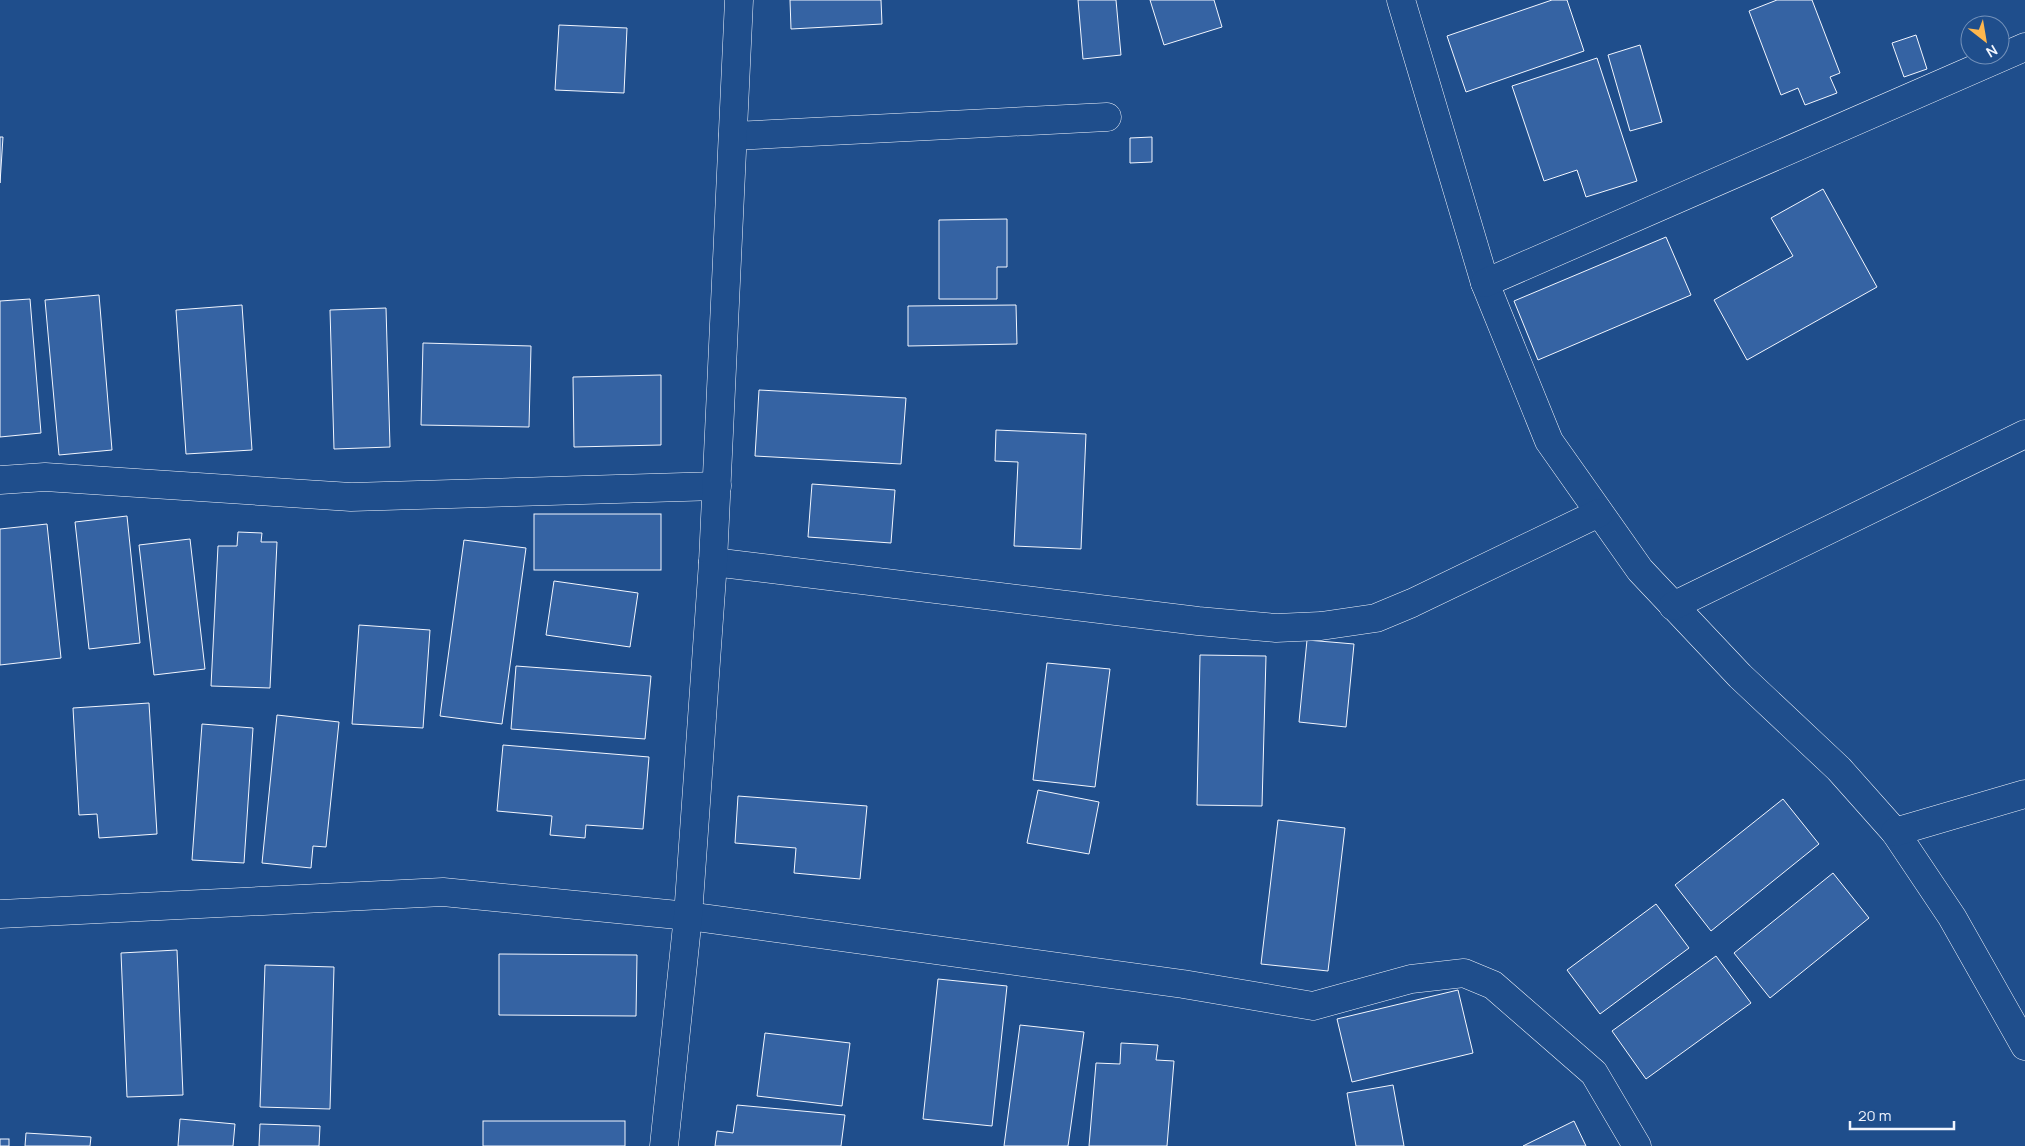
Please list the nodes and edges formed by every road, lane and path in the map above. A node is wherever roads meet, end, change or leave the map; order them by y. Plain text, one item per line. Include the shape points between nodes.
1 (739, 0) edge
2 (1401, 0) edge
3 (2025, 47) edge
4 (1107, 117) dead end
5 (733, 136) junction
6 (1485, 283) junction
7 (2025, 434) edge
8 (0, 480) edge
9 (716, 486) junction
10 (1599, 513) junction
11 (713, 562) junction
12 (1673, 606) junction
13 (2025, 794) edge
14 (1895, 832) junction
15 (0, 914) edge
16 (688, 916) junction
17 (2025, 1046) edge
18 (664, 1146) edge
19 (1637, 1146) edge

1 - 5 street
2 - 6 street
3 - 6 street
4 - 5 street
5 - 9 street
6 - 10 street via 1549,441
7 - 12 street
8 - 9 street via 45,477 350,497
9 - 11 street
10 - 11 street via 1412,604 1376,618 1322,626 1276,628 1198,621
10 - 12 street via 1640,570
11 - 16 street
12 - 14 street via 1740,676 1839,769
13 - 14 street
14 - 17 street via 1952,917
15 - 16 street via 443,892
16 - 18 street
16 - 19 street via 1183,984 1313,1006 1411,979 1464,973 1493,985 1594,1074

